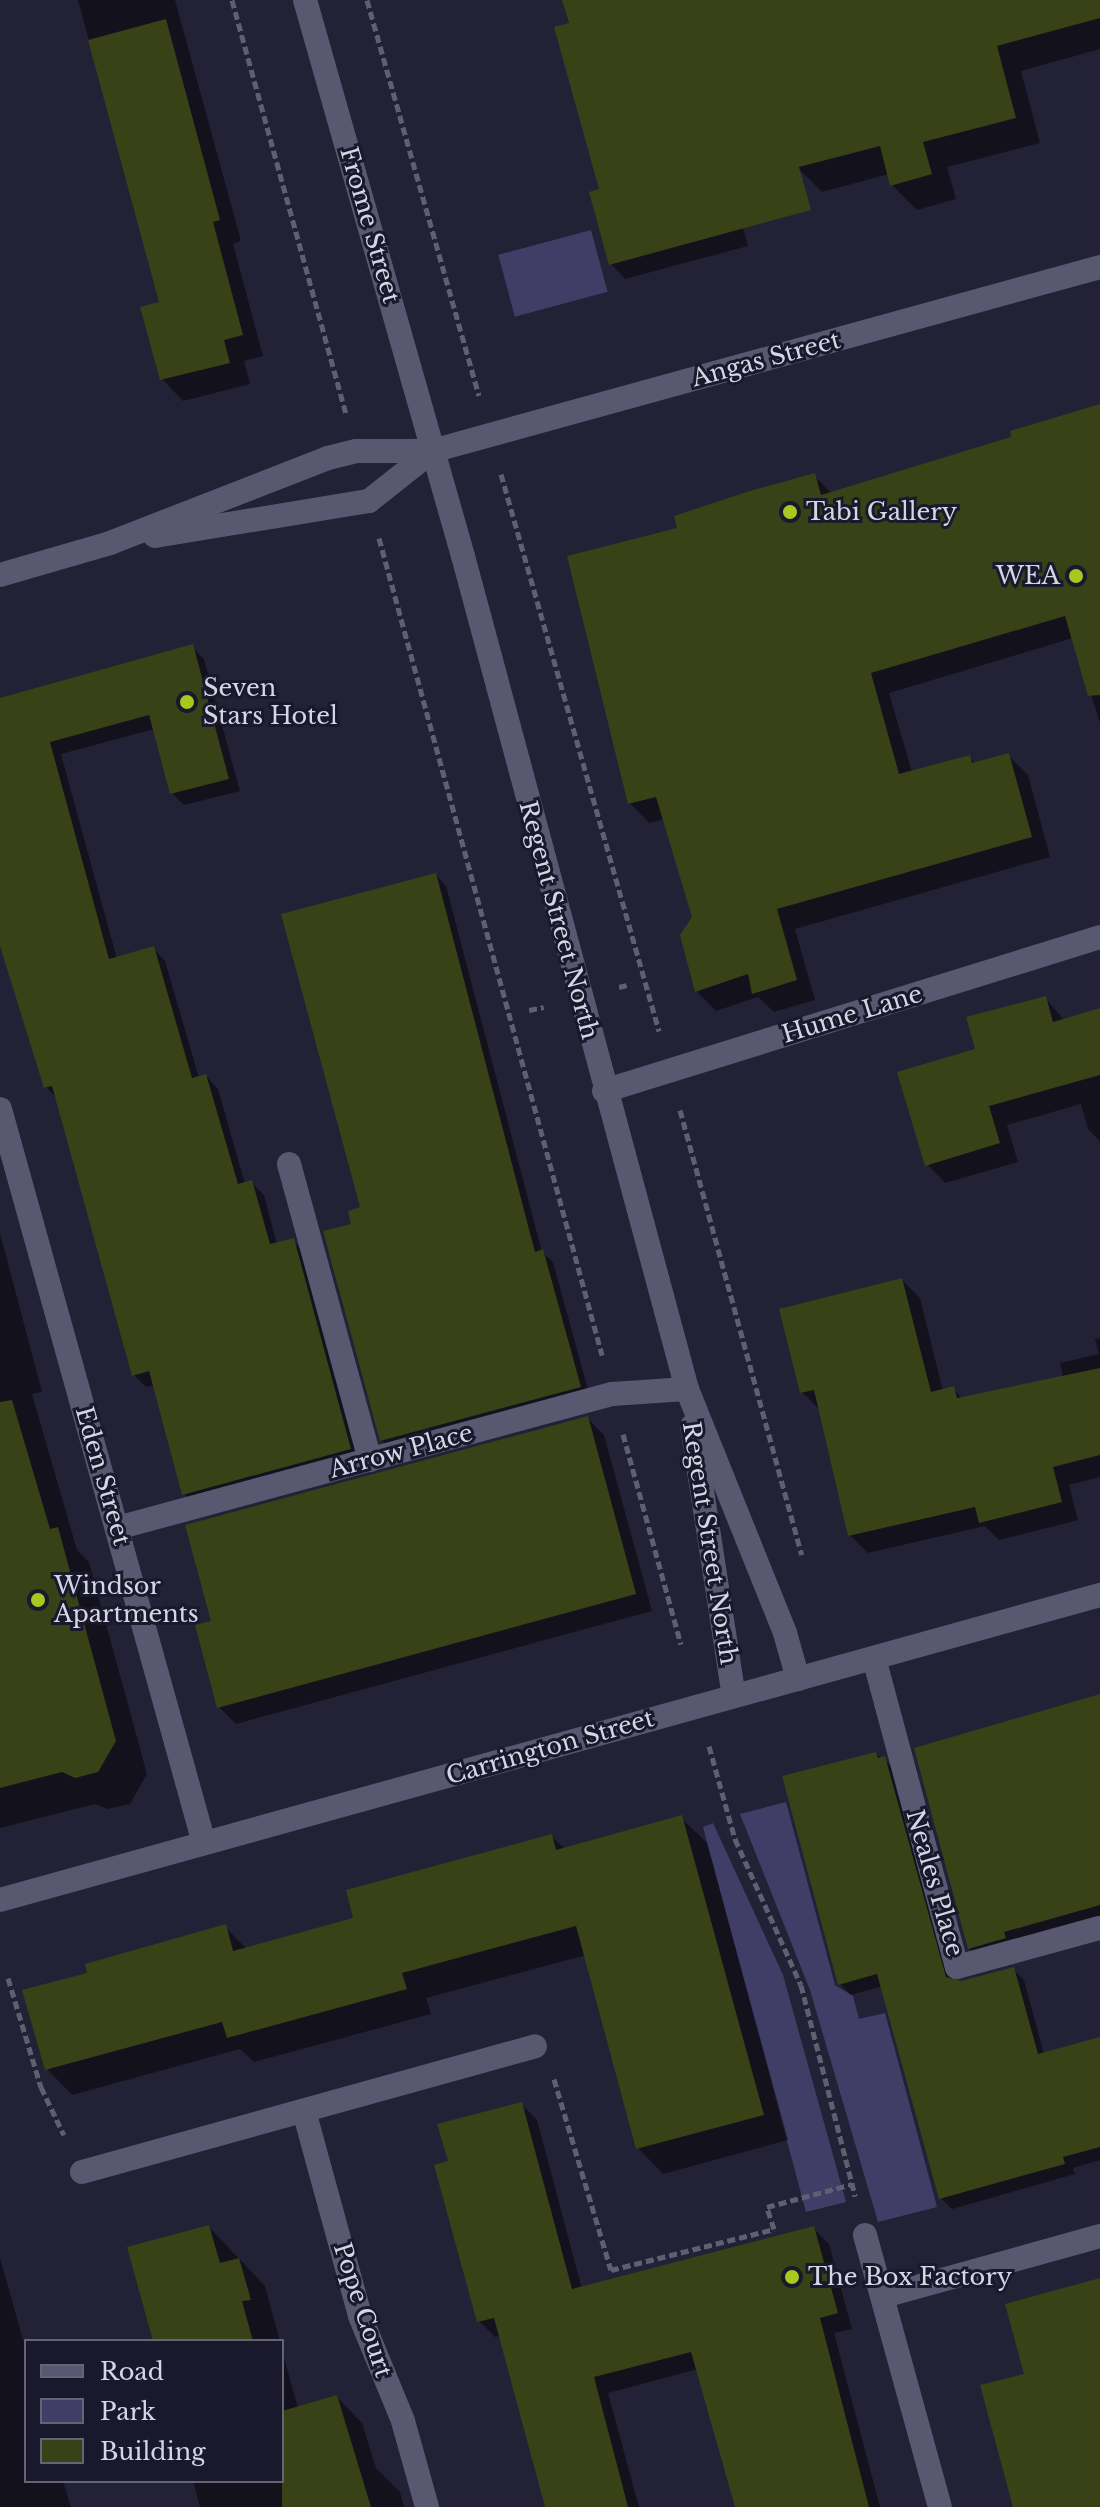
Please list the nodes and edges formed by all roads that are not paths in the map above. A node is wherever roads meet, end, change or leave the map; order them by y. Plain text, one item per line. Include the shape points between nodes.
1 (305, 0) edge
2 (1100, 267) edge
3 (432, 451) junction
4 (110, 543) junction
5 (0, 575) edge
6 (1100, 937) edge
7 (604, 1091) junction
8 (0, 1109) edge
9 (289, 1164) dead end
10 (687, 1389) junction
11 (370, 1460) junction
12 (117, 1528) junction
13 (1100, 1595) edge
14 (874, 1658) junction
15 (798, 1679) junction
16 (734, 1696) junction
17 (204, 1843) junction
18 (0, 1900) edge
19 (1100, 1928) edge
20 (535, 2046) road end
21 (304, 2111) junction
22 (82, 2172) road end
23 (865, 2235) road end
24 (1100, 2236) edge
25 (884, 2296) junction
26 (427, 2507) edge
27 (940, 2507) edge

1 - 3 street, Frome Street
2 - 3 street, Angas Street
3 - 4 street, Angas Street via 356,451
3 - 4 street, Angas Street via 369,501
3 - 7 street, Regent Street North
4 - 5 street, Angas Street
6 - 7 street, Hume Lane
7 - 10 street, Regent Street North
8 - 12 street, Eden Street
9 - 11 street
10 - 11 street, Arrow Place via 612,1394
10 - 15 street, Regent Street North via 785,1633
10 - 16 street, Regent Street North
11 - 12 street, Arrow Place
12 - 17 street, Eden Street
13 - 14 street, Carrington Street
14 - 15 street, Carrington Street
14 - 19 street, Neales Place via 957,1967
15 - 16 street, Carrington Street
16 - 17 street, Carrington Street
17 - 18 street, Carrington Street
20 - 21 street
21 - 22 street
21 - 26 street, Pope Court via 360,2316 403,2421
23 - 25 street
24 - 25 street
25 - 27 street

